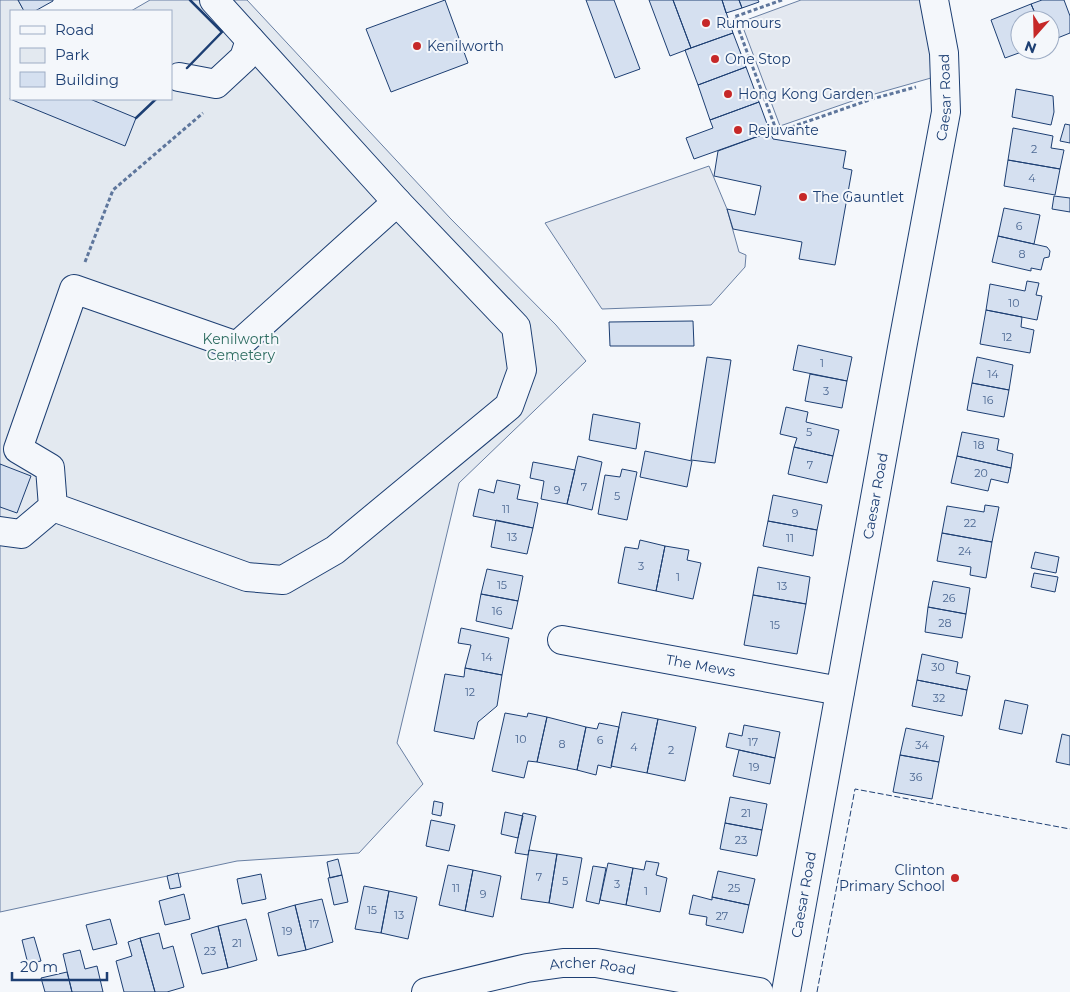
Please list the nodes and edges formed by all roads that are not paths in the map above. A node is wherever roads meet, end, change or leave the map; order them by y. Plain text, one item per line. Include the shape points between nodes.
1 (214, 0) edge
2 (934, 0) edge
3 (250, 40) junction
4 (179, 77) dead end
5 (397, 202) junction
6 (9, 447) edge
7 (53, 507) junction
8 (0, 531) edge
9 (562, 640) dead end
10 (840, 691) junction
11 (426, 992) edge
12 (760, 992) edge
13 (786, 992) edge

1 - 3 street
2 - 10 street, Caesar Road via 944,53 946,112
3 - 4 street via 244,58 216,84
3 - 5 street
5 - 6 street via 238,346 74,289
5 - 7 street via 516,327 522,370 509,406 335,550 283,580 247,576
6 - 7 street via 50,468
7 - 8 street via 20,534
9 - 10 street, The Mews
10 - 13 street, Caesar Road
11 - 12 street, Archer Road via 527,968 563,963 596,963

